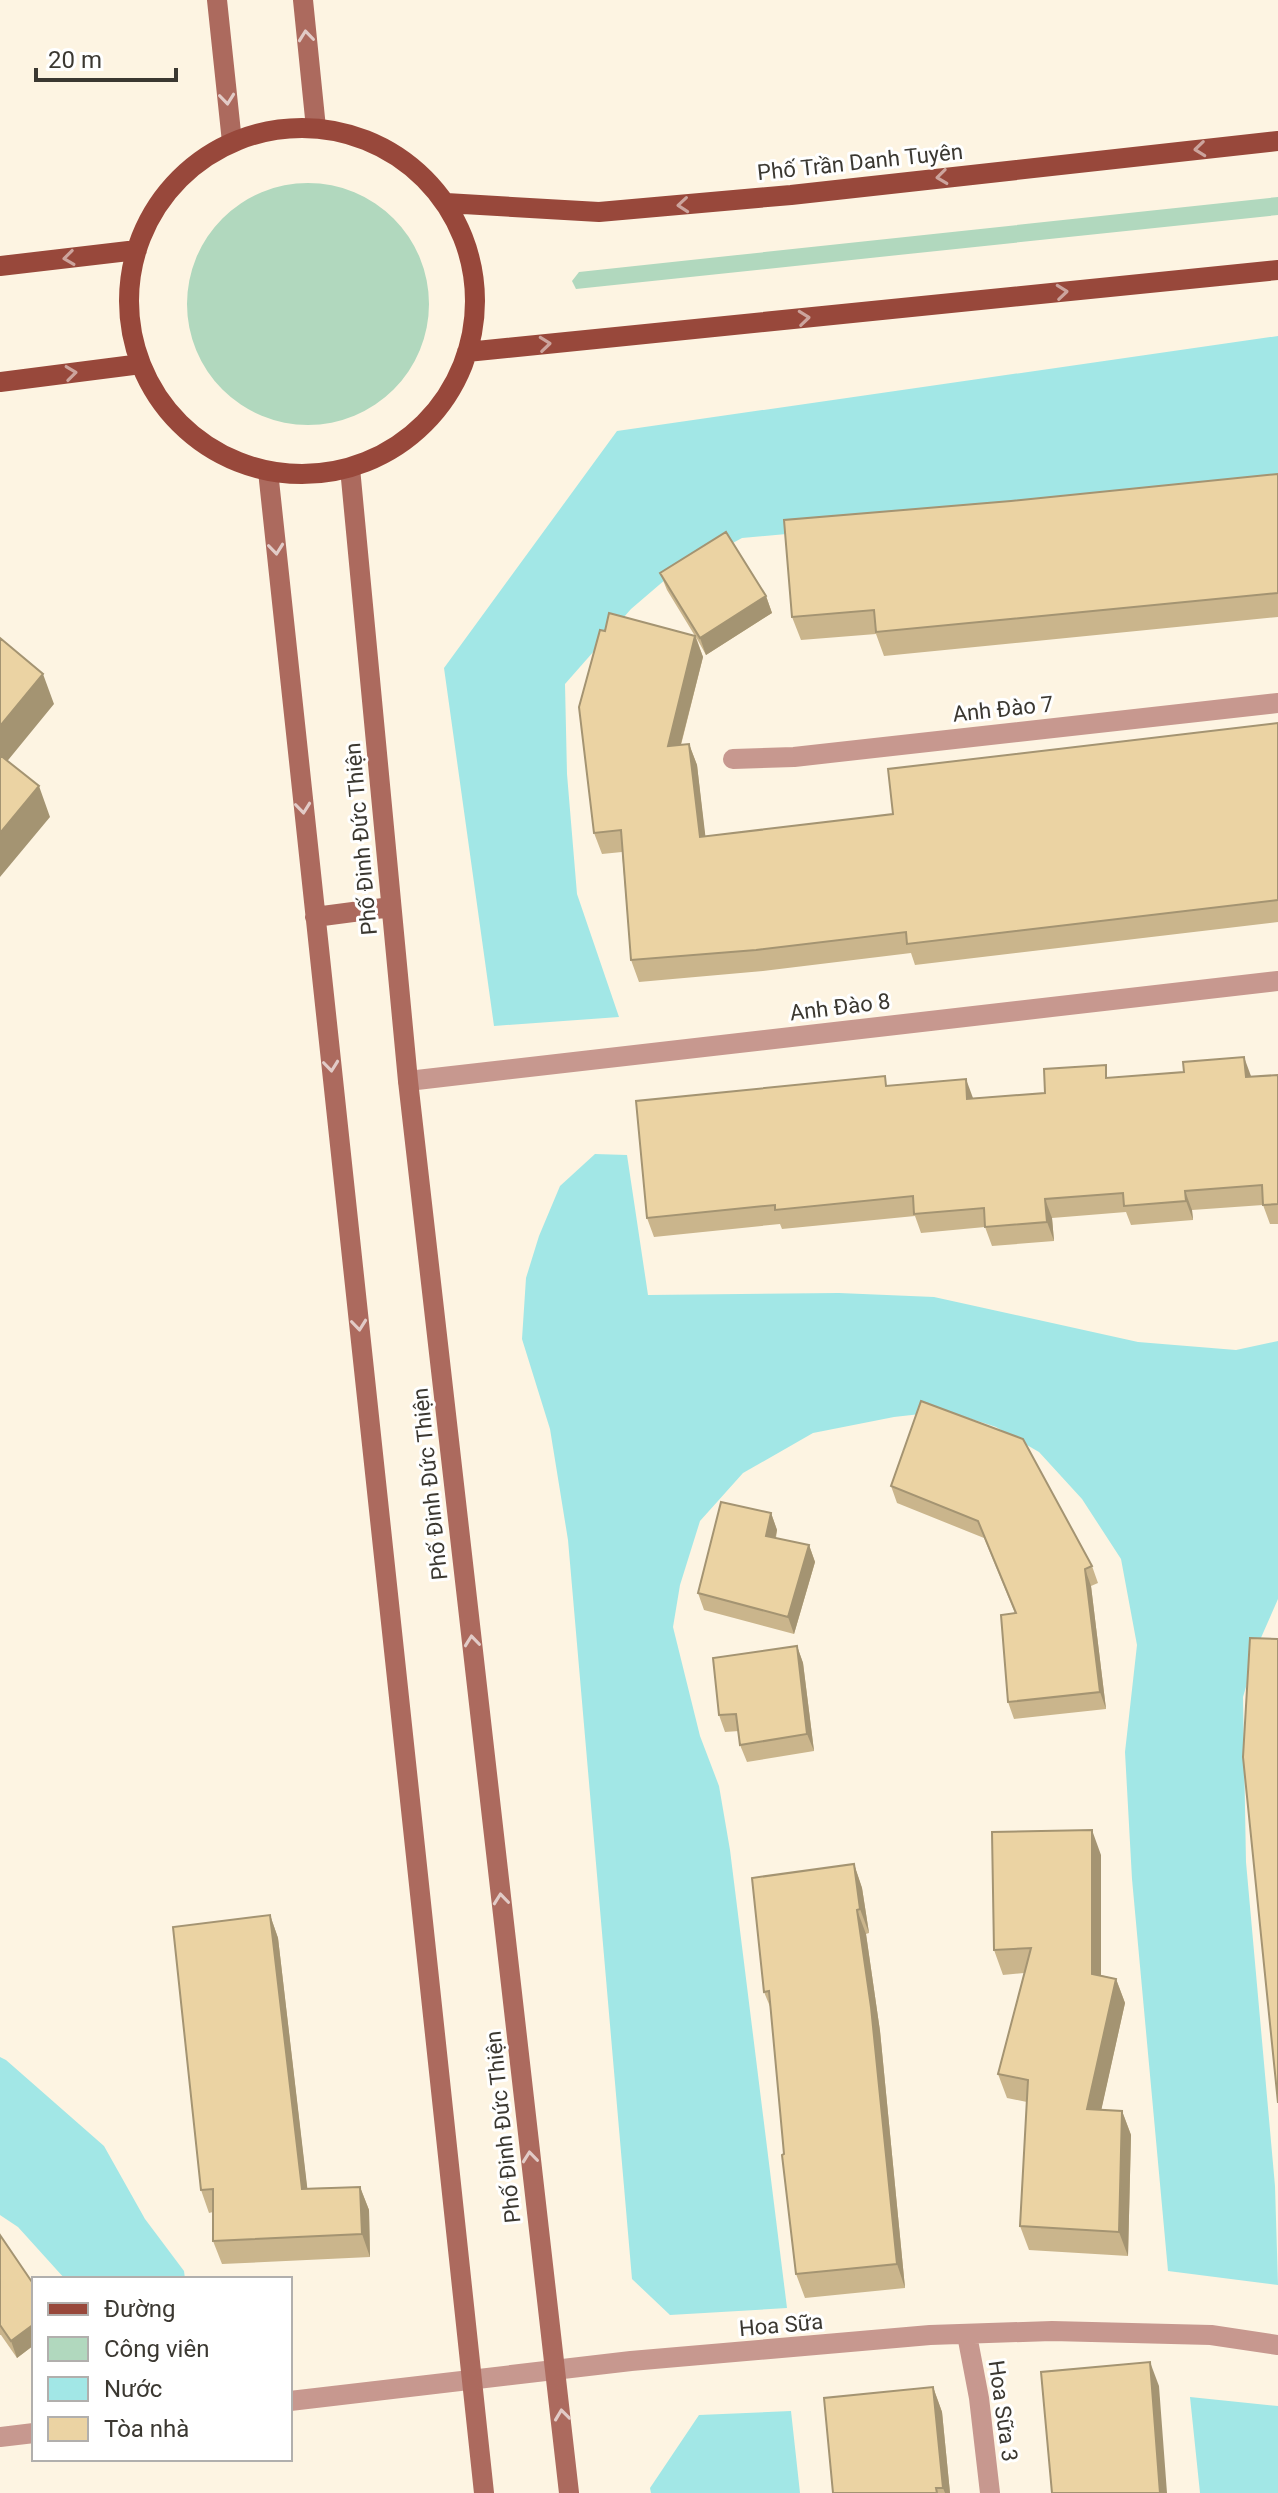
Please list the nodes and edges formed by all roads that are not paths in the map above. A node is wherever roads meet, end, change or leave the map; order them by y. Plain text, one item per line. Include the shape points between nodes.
1 (217, 0) edge
2 (303, 0) edge
3 (316, 128) junction
4 (1278, 141) edge
5 (232, 142) junction
6 (446, 203) junction
7 (137, 250) junction
8 (0, 266) edge
9 (1278, 270) edge
10 (467, 352) junction
11 (141, 364) junction
12 (0, 382) edge
13 (350, 468) junction
14 (268, 471) junction
15 (1278, 703) edge
16 (733, 759) dead end
17 (391, 907) junction
18 (315, 917) junction
19 (1278, 981) edge
20 (408, 1081) junction
21 (967, 2335) junction
22 (1278, 2345) edge
23 (556, 2369) junction
24 (471, 2379) junction
25 (292, 2401) edge
26 (32, 2433) edge
27 (0, 2437) edge
28 (484, 2493) edge
29 (569, 2493) edge
30 (990, 2493) edge

1 -> 5 street
3 -> 2 street
3 - 5 main road via 273,130
3 - 6 main road via 354,135 389,151 420,173
4 -> 6 main road, Phố Trần Danh Tuyên via 599,212
5 - 7 main road via 173,186
6 - 10 main road via 464,238 473,275 474,314
7 -> 8 main road
7 - 11 main road via 130,301
10 -> 9 main road
10 - 13 main road via 450,391 423,425 389,451
12 -> 11 main road
11 - 14 main road via 159,399 189,432 225,457
13 - 14 main road via 309,475
13 - 17 street, Phố Đinh Đức Thiện
14 -> 18 street
15 - 16 street, Anh Đào 7
17 - 18 street
17 - 20 street, Phố Đinh Đức Thiện
18 -> 24 street
19 - 20 street, Anh Đào 8
23 -> 20 street, Phố Đinh Đức Thiện
21 - 22 street, Hoa Sữa via 1211,2335
21 - 23 street, Hoa Sữa
21 - 30 street, Hoa Sữa 3
23 - 24 street, Hoa Sữa
29 -> 23 street, Phố Đinh Đức Thiện
24 - 25 street, Hoa Sữa
24 - 28 street
26 - 27 street

